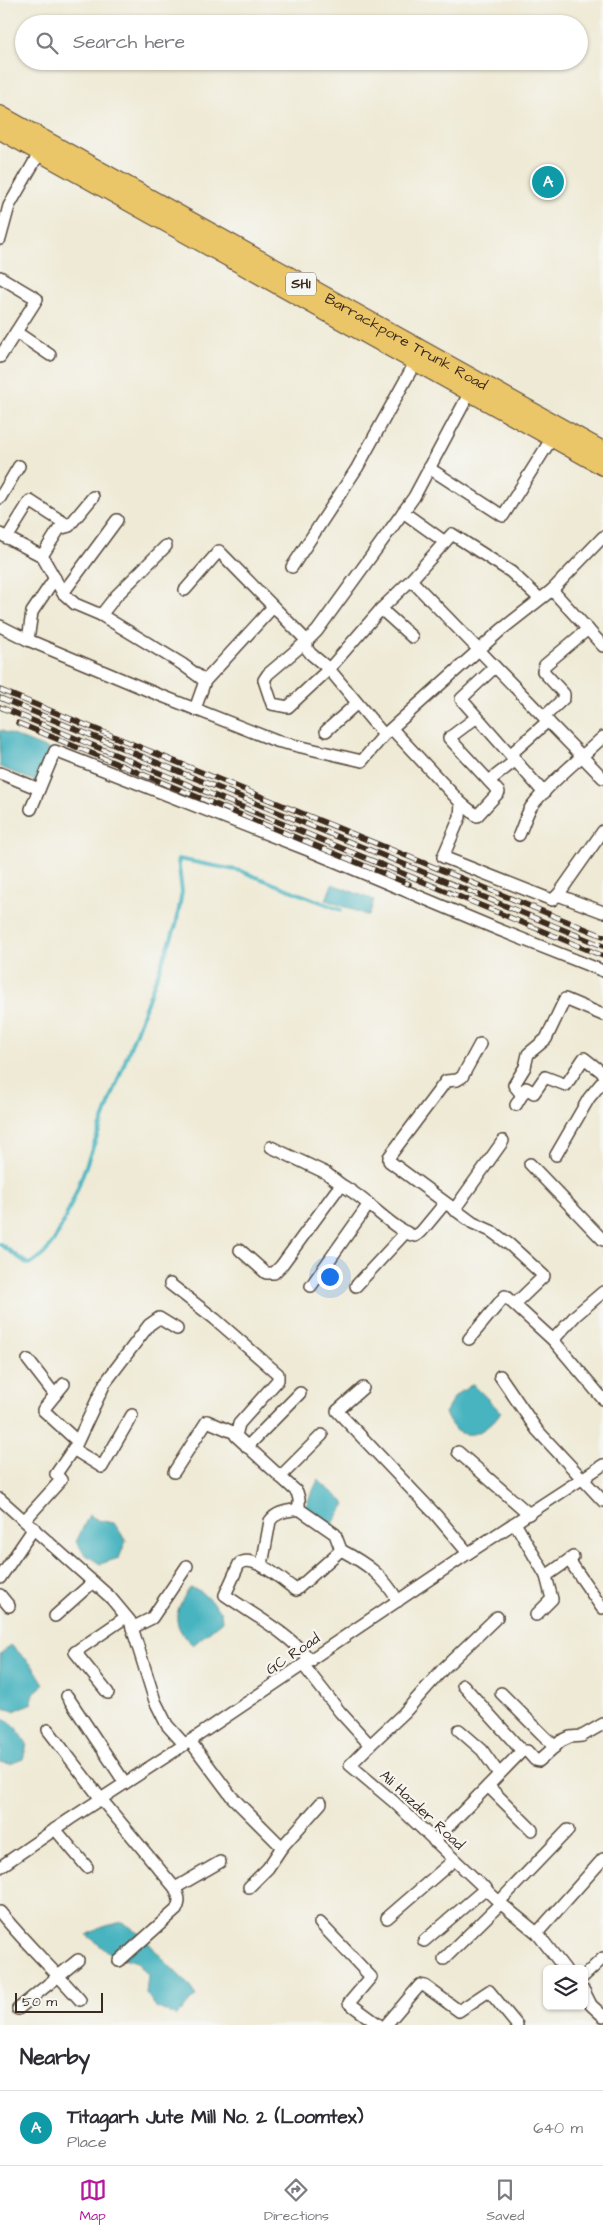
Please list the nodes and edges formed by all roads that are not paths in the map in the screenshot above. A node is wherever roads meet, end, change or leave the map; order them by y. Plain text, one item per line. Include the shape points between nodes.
1 (0, 114) edge
2 (0, 130) edge
3 (40, 152) junction
4 (0, 240) edge
5 (0, 277) edge
6 (16, 332) junction
7 (50, 355) dead end
8 (0, 357) edge
9 (416, 361) junction
10 (470, 392) junction
11 (552, 438) junction
12 (603, 451) edge
13 (19, 466) dead end
14 (603, 466) edge
15 (429, 468) junction
16 (93, 497) dead end
17 (0, 498) edge
18 (403, 512) junction
19 (117, 520) dead end
20 (68, 526) junction
21 (3, 536) edge
22 (603, 538) edge
23 (445, 542) junction
24 (166, 546) dead end
25 (42, 556) junction
26 (292, 566) dead end
27 (55, 578) junction
28 (411, 580) junction
29 (186, 590) dead end
30 (552, 590) junction
31 (63, 593) junction
32 (539, 598) junction
33 (274, 607) junction
34 (381, 610) junction
35 (101, 615) junction
36 (0, 626) edge
37 (588, 629) junction
38 (412, 637) dead end
39 (28, 640) junction
40 (307, 641) junction
41 (603, 646) edge
42 (480, 651) junction
43 (495, 667) junction
44 (329, 670) junction
45 (205, 681) junction
46 (356, 704) junction
47 (195, 709) junction
48 (477, 717) junction
49 (546, 719) junction
50 (326, 731) dead end
51 (388, 732) junction
52 (603, 737) edge
53 (583, 756) junction
54 (513, 757) junction
55 (0, 774) edge
56 (603, 778) edge
57 (489, 781) junction
58 (39, 790) junction
59 (544, 793) junction
60 (461, 803) junction
61 (31, 809) dead end
62 (603, 830) edge
63 (519, 835) dead end
64 (558, 895) junction
65 (603, 912) edge
66 (603, 971) edge
67 (603, 1015) edge
68 (480, 1044) dead end
69 (603, 1073) edge
70 (603, 1081) edge
71 (504, 1141) dead end
72 (272, 1147) dead end
73 (556, 1155) dead end
74 (530, 1164) dead end
75 (343, 1186) junction
76 (369, 1204) junction
77 (450, 1206) junction
78 (406, 1232) junction
79 (603, 1240) edge
80 (240, 1250) dead end
81 (170, 1284) dead end
82 (311, 1286) dead end
83 (356, 1286) dead end
84 (603, 1292) edge
85 (515, 1304) junction
86 (178, 1330) dead end
87 (469, 1340) dead end
88 (553, 1340) junction
89 (28, 1360) dead end
90 (500, 1376) dead end
91 (64, 1384) dead end
92 (363, 1388) dead end
93 (300, 1393) dead end
94 (55, 1395) junction
95 (603, 1399) edge
96 (132, 1415) dead end
97 (235, 1433) junction
98 (322, 1435) dead end
99 (75, 1444) junction
100 (247, 1447) junction
101 (458, 1452) dead end
102 (603, 1465) edge
103 (174, 1472) dead end
104 (280, 1477) junction
105 (583, 1478) junction
106 (0, 1499) edge
107 (603, 1501) edge
108 (299, 1510) junction
109 (529, 1514) junction
110 (515, 1523) junction
111 (30, 1524) junction
112 (341, 1550) junction
113 (468, 1553) junction
114 (262, 1565) junction
115 (187, 1566) dead end
116 (546, 1576) junction
117 (0, 1578) edge
118 (93, 1582) junction
119 (0, 1595) edge
120 (398, 1601) junction
121 (9, 1606) dead end
122 (602, 1608) edge
123 (536, 1615) dead end
124 (55, 1616) dead end
125 (126, 1617) junction
126 (497, 1617) dead end
127 (132, 1628) junction
128 (307, 1663) junction
129 (463, 1685) dead end
130 (501, 1693) dead end
131 (108, 1694) dead end
132 (67, 1696) dead end
133 (603, 1724) edge
134 (48, 1730) dead end
135 (459, 1730) dead end
136 (187, 1743) junction
137 (370, 1745) junction
138 (555, 1747) junction
139 (522, 1750) junction
140 (499, 1774) junction
141 (125, 1783) junction
142 (488, 1786) junction
143 (101, 1799) junction
144 (321, 1803) dead end
145 (55, 1829) junction
146 (532, 1830) dead end
147 (568, 1830) dead end
148 (434, 1841) junction
149 (282, 1847) junction
150 (603, 1859) edge
151 (454, 1860) junction
152 (220, 1862) dead end
153 (88, 1867) dead end
154 (0, 1868) edge
155 (249, 1886) dead end
156 (174, 1888) junction
157 (486, 1888) junction
158 (500, 1902) junction
159 (0, 1912) edge
160 (387, 1918) dead end
161 (320, 1923) dead end
162 (537, 1933) junction
163 (424, 1941) dead end
164 (603, 1958) edge
165 (444, 1959) dead end
166 (78, 1960) dead end
167 (119, 1961) dead end
168 (563, 1965) edge
169 (588, 1972) edge
170 (59, 1976) junction
171 (588, 1999) edge
172 (80, 2000) dead end
173 (18, 2009) dead end
174 (603, 2016) edge
175 (378, 2025) edge
176 (386, 2025) edge
177 (517, 2025) edge

1 - 12 main road, Barrackpore Trunk Road / SH1
2 - 3 main road, Barrackpore Trunk Road / SH1
3 - 4 street via 9,206
3 - 9 main road, Barrackpore Trunk Road / SH1
5 - 6 street via 37,299
6 - 7 street
6 - 8 street
9 - 10 main road, Barrackpore Trunk Road / SH1
9 - 26 street via 358,468
10 - 11 main road, Barrackpore Trunk Road / SH1
10 - 15 street
11 - 14 main road, Barrackpore Trunk Road / SH1
11 - 15 street via 503,516
13 - 17 street
15 - 18 street
16 - 20 street
18 - 23 street
18 - 40 street
19 - 31 street
20 - 21 street via 30,501
20 - 25 street via 59,529
21 - 25 street
22 - 30 street
23 - 28 street
23 - 32 street via 452,534 511,572
24 - 35 street
25 - 27 street
27 - 31 street
27 - 39 street via 32,612
28 - 34 street
28 - 42 street
29 - 33 street via 219,551
30 - 32 street
30 - 37 street
31 - 35 street via 75,604
32 - 42 street
33 - 40 street
33 - 45 street
34 - 38 street
34 - 44 street
35 - 45 street
36 - 39 street
37 - 41 street
37 - 49 street via 545,665 543,671 564,694
39 - 47 street
40 - 44 street via 307,649
40 - 44 street via 264,680 272,704 288,707
42 - 43 street
42 - 51 street
43 - 48 street via 461,699
43 - 49 street
44 - 46 street
45 - 47 street
46 - 50 street
46 - 51 street
47 - 51 street via 276,741 362,761
48 - 54 street
48 - 57 street via 449,738
49 - 53 street
49 - 54 street
51 - 60 street
52 - 53 street
53 - 56 street
53 - 59 street
54 - 57 street
54 - 59 street
55 - 58 street
57 - 60 street via 499,792 477,816
58 - 61 street
58 - 66 street via 55,751
59 - 63 street via 530,810
60 - 64 street via 460,817 443,857 552,900
62 - 64 street
64 - 65 street
67 - 69 street via 565,999 546,1039 528,1054 525,1067 514,1085 519,1100 526,1088 534,1093 545,1077 566,1085 584,1058
68 - 77 street via 462,1077 446,1081 389,1157 392,1164
70 - 73 street
71 - 77 street
72 - 75 street via 326,1173
74 - 79 street
75 - 76 street
75 - 80 street via 274,1273 266,1273
76 - 78 street
76 - 82 street
77 - 78 street via 415,1236
77 - 85 street via 510,1245 544,1276
78 - 83 street
81 - 97 street via 278,1374 278,1380 239,1424
84 - 88 street
85 - 87 street via 505,1296
85 - 88 street
86 - 99 street via 159,1318 149,1325 105,1383
88 - 95 street
89 - 94 street
90 - 105 street via 537,1430
91 - 94 street
92 - 113 street via 337,1411
93 - 100 street
94 - 99 street via 43,1410
96 - 99 street via 102,1467
97 - 100 street
97 - 103 street via 207,1421
98 - 104 street
99 - 111 street via 56,1474 61,1480
100 - 104 street
101 - 109 street
102 - 105 street, GC Road
104 - 108 street via 297,1492
105 - 107 street
105 - 109 street, GC Road
106 - 111 street
108 - 112 street via 335,1534
108 - 114 street via 274,1516 270,1521
109 - 110 street, GC Road
110 - 113 street, GC Road
110 - 116 street
111 - 117 street
111 - 118 street
112 - 114 street via 296,1590
112 - 120 street via 369,1565
113 - 120 street, GC Road
114 - 128 street via 242,1561 225,1594 268,1622 301,1650
115 - 127 street via 152,1618
116 - 122 street via 571,1558
116 - 123 street via 552,1599
118 - 124 street
118 - 125 street
119 - 121 street
120 - 128 street, GC Road
125 - 127 street
125 - 131 street via 75,1652
126 - 137 street
127 - 136 street via 155,1701 167,1725
128 - 136 street, GC Road
128 - 137 street via 340,1712
129 - 139 street
130 - 138 street
132 - 141 street
133 - 138 street via 582,1736 560,1741
134 - 143 street
135 - 140 street via 482,1750
136 - 141 street, GC Road
136 - 149 street via 232,1797
137 - 148 street, Ali Hazder Road via 350,1765
138 - 139 street via 539,1761
139 - 140 street
140 - 142 street
141 - 143 street, GC Road
142 - 146 street
142 - 148 street
143 - 145 street, GC Road
143 - 156 street
144 - 149 street
145 - 153 street
145 - 154 street, GC Road
147 - 158 street
148 - 151 street, Ali Hazder Road
149 - 155 street via 268,1868
150 - 162 street
151 - 157 street, Ali Hazder Road
151 - 160 street
152 - 156 street
156 - 167 street via 179,1898 176,1910
157 - 158 street, Ali Hazder Road
157 - 163 street
158 - 162 street, Ali Hazder Road
158 - 165 street
159 - 170 street
161 - 175 street via 371,1977 349,2003
162 - 168 street, Ali Hazder Road
164 - 169 street
166 - 170 street
170 - 172 street
170 - 173 street
171 - 174 street
176 - 177 street via 420,1985 459,2011 489,1991

